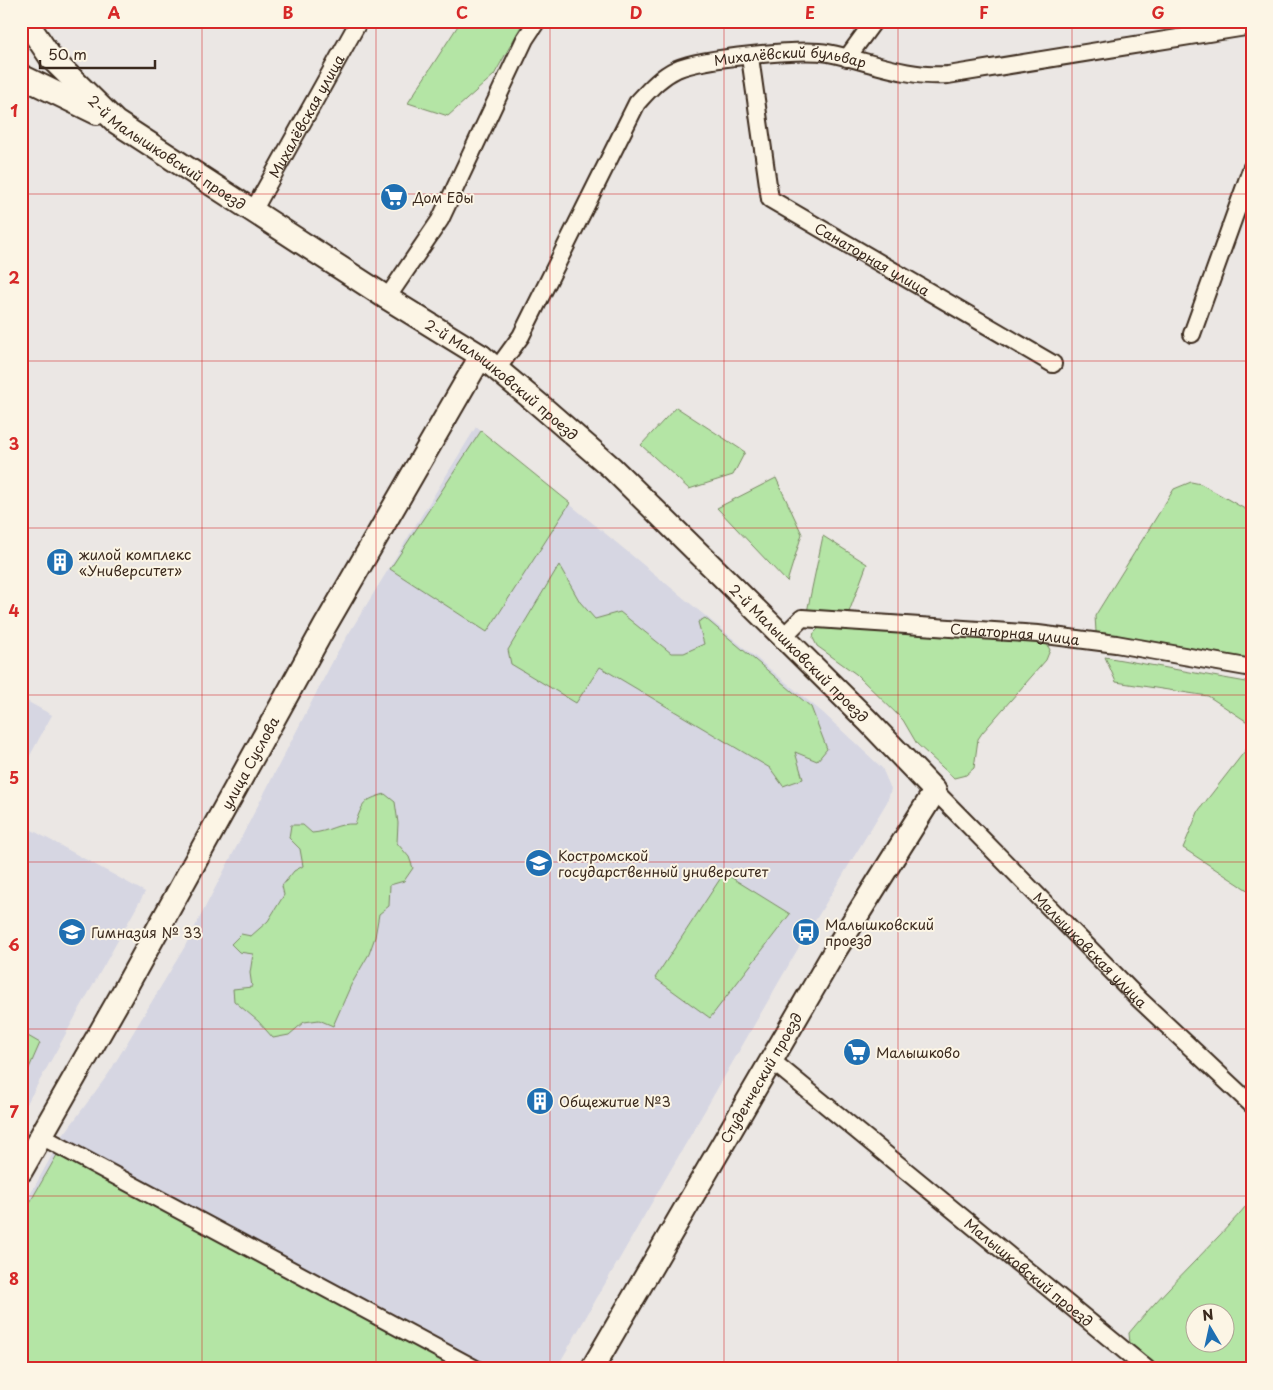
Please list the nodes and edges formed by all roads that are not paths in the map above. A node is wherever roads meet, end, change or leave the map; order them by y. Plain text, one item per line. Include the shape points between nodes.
1 (26, 21) edge
2 (359, 21) edge
3 (536, 21) edge
4 (874, 21) edge
5 (1252, 26) edge
6 (750, 57) junction
7 (847, 58) junction
8 (21, 76) edge
9 (116, 122) junction
10 (1252, 167) edge
11 (253, 211) junction
12 (387, 298) junction
13 (1192, 334) dead end
14 (489, 363) junction
15 (1053, 364) dead end
16 (784, 636) junction
17 (1252, 668) edge
18 (935, 791) junction
19 (771, 1060) junction
20 (1252, 1104) edge
21 (41, 1136) junction
22 (21, 1171) edge
23 (476, 1369) edge
24 (592, 1369) edge
25 (1147, 1369) edge

1 - 9 street, 2-й Малышковский проезд via 51,58
2 - 11 street, Михалёвская улица
3 - 12 street via 440,220
4 - 7 street
5 - 7 street, Михалёвский бульвар via 925,77
6 - 7 street, Михалёвский бульвар via 804,51 826,52
6 - 14 street, Михалёвский бульвар via 697,62 676,70 656,82 636,103 521,336
6 - 15 street, Санаторная улица via 770,199
8 - 9 street
9 - 11 street, 2-й Малышковский проезд
10 - 13 street
11 - 12 street, 2-й Малышковский проезд
12 - 14 street, 2-й Малышковский проезд
14 - 16 street, 2-й Малышковский проезд via 612,468
14 - 21 street, улица Суслова via 325,626
16 - 17 street, Санаторная улица via 802,618 1038,634
16 - 18 street, 2-й Малышковский проезд
18 - 19 street, Студенческий проезд
18 - 20 street, Малышковская улица via 1140,1000
19 - 24 street, Студенческий проезд
19 - 25 street, Малышковский проезд
21 - 22 street, улица Суслова
21 - 23 street

